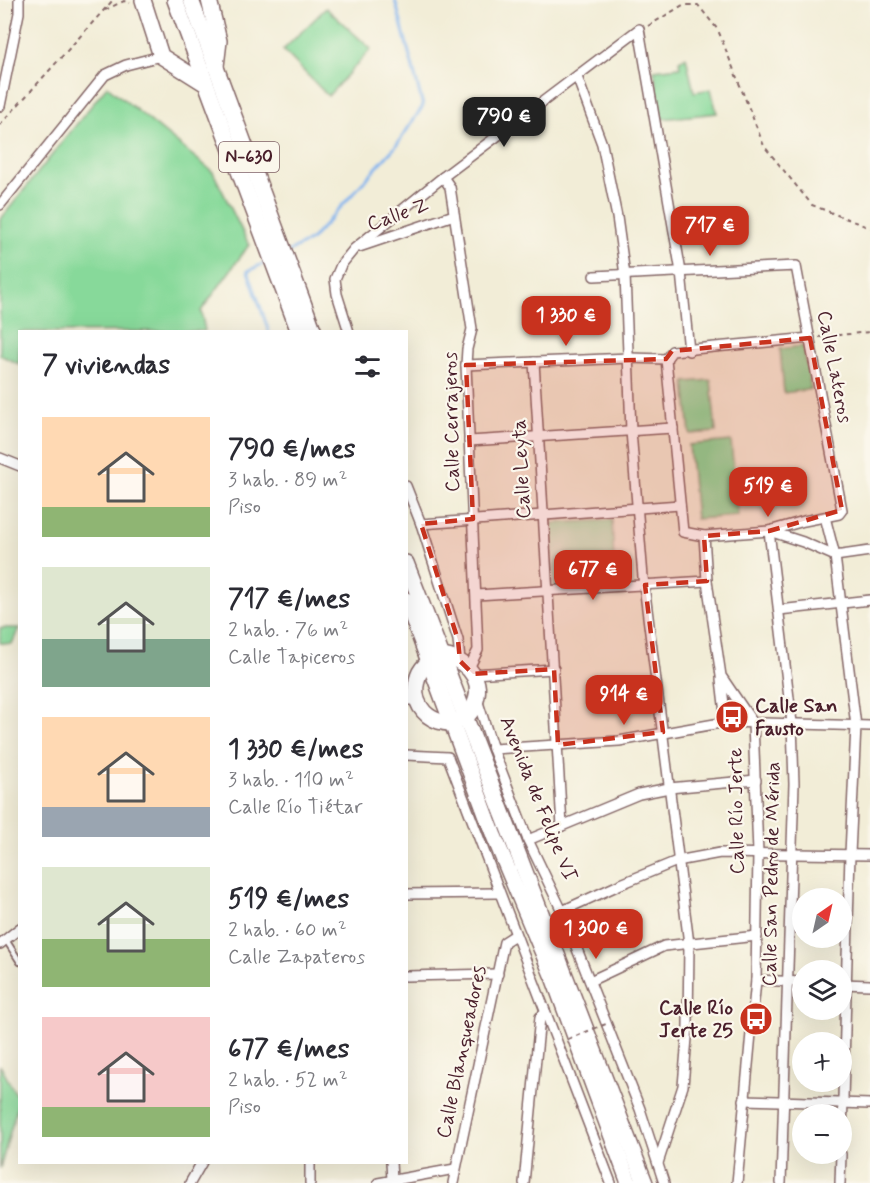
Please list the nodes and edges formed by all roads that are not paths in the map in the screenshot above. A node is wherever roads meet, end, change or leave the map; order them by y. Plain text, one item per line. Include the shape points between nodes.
1 (19, 0) edge
2 (175, 0) edge
3 (191, 0) edge
4 (209, 0) edge
5 (145, 7) edge
6 (194, 52) junction
7 (161, 56) junction
8 (215, 68) junction
9 (576, 77) junction
10 (204, 83) junction
11 (0, 106) edge
12 (443, 177) junction
13 (0, 205) edge
14 (454, 215) junction
15 (354, 249) junction
16 (276, 254) junction
17 (681, 272) junction
18 (625, 275) junction
19 (594, 276) dead end
20 (290, 330) edge
21 (298, 330) edge
22 (313, 330) edge
23 (348, 330) edge
24 (810, 338) junction
25 (689, 351) junction
26 (629, 358) junction
27 (666, 359) junction
28 (534, 362) junction
29 (466, 364) junction
30 (673, 428) junction
31 (631, 431) junction
32 (539, 437) junction
33 (469, 441) junction
34 (0, 458) edge
35 (18, 465) edge
36 (408, 491) edge
37 (680, 505) junction
38 (637, 508) junction
39 (542, 514) junction
40 (825, 517) junction
41 (473, 519) junction
42 (421, 524) junction
43 (769, 531) junction
44 (704, 536) junction
45 (870, 551) edge
46 (835, 556) junction
47 (408, 570) edge
48 (707, 581) junction
49 (645, 585) junction
50 (548, 590) junction
51 (477, 595) junction
52 (870, 600) edge
53 (841, 603) junction
54 (408, 604) edge
55 (779, 610) junction
56 (435, 658) junction
57 (467, 668) junction
58 (554, 669) junction
59 (721, 676) junction
60 (477, 699) junction
61 (411, 700) edge
62 (459, 720) junction
63 (726, 722) junction
64 (753, 723) junction
65 (792, 723) junction
66 (856, 726) junction
67 (870, 726) edge
68 (663, 732) junction
69 (558, 745) junction
70 (493, 749) junction
71 (408, 755) edge
72 (756, 780) junction
73 (669, 788) junction
74 (562, 826) junction
75 (528, 840) junction
76 (758, 853) junction
77 (792, 854) junction
78 (850, 854) junction
79 (870, 855) edge
80 (677, 861) junction
81 (498, 892) junction
82 (408, 894) edge
83 (562, 911) junction
84 (18, 930) edge
85 (515, 935) junction
86 (757, 936) junction
87 (3, 942) edge
88 (689, 944) junction
89 (18, 960) edge
90 (845, 960) edge
91 (498, 974) junction
92 (408, 976) edge
93 (756, 980) junction
94 (590, 981) junction
95 (788, 981) junction
96 (792, 981) edge
97 (852, 984) edge
98 (870, 985) edge
99 (546, 1013) junction
100 (843, 1020) edge
101 (744, 1100) junction
102 (785, 1101) junction
103 (841, 1104) joint
104 (852, 1104) edge
105 (870, 1104) edge
106 (658, 1163) junction
107 (201, 1164) edge
108 (310, 1164) edge
109 (392, 1164) edge
110 (841, 1164) edge
111 (455, 1169) junction
112 (392, 1180) junction
113 (190, 1183) edge
114 (310, 1183) edge
115 (378, 1183) edge
116 (453, 1183) edge
117 (524, 1183) edge
118 (610, 1183) edge
119 (629, 1183) edge
120 (645, 1183) edge
121 (664, 1183) edge
122 (737, 1183) edge
123 (781, 1183) edge
124 (840, 1183) edge

1 - 11 street
2 - 6 highway, N-630
3 - 8 highway, N-630
4 - 8 highway via 219,41
5 - 7 highway
6 - 7 highway
6 - 10 highway, N-630
7 - 10 highway
7 - 13 street via 105,75
8 - 10 highway
8 - 16 highway, N-630
9 - 12 street
9 - 17 street via 639,29
9 - 18 street via 602,144
10 - 16 highway, N-630
12 - 14 street, Calle Cerrajeros via 450,187
12 - 15 street
14 - 15 street, Calle Z
14 - 29 street, Calle Cerrajeros via 472,328
15 - 23 street via 335,279
16 - 20 street via 273,280
16 - 21 highway, N-630
16 - 22 highway, N-630
17 - 18 street
17 - 24 street, Calle Lateros via 796,266
17 - 25 street
18 - 19 street
18 - 26 street
24 - 25 street
24 - 40 street, Calle Lateros via 842,510
25 - 27 street via 672,351
26 - 27 street
26 - 28 street
26 - 31 street
27 - 30 street
28 - 29 street
28 - 32 street, Calle Leyta
29 - 33 street, Calle Cerrajeros
30 - 31 street
30 - 37 street
31 - 32 street
31 - 38 street
32 - 33 street
32 - 39 street, Calle Leyta
33 - 41 street, Calle Cerrajeros
34 - 35 street
36 - 42 street
37 - 38 street
37 - 44 street via 683,532
38 - 39 street
38 - 49 street
39 - 41 street
39 - 50 street, Calle Leyta
40 - 43 street
40 - 46 street
41 - 42 street
41 - 51 street, Calle Cerrajeros
42 - 57 street
43 - 44 street
43 - 46 street
43 - 55 street, Calle San Pedro de Mérida
44 - 48 street, Calle Río Jerte
45 - 46 street
46 - 53 street
47 - 56 highway
48 - 49 street
48 - 59 street, Calle Río Jerte
49 - 50 street
49 - 68 street
50 - 51 street
50 - 58 street, Calle Leyta
51 - 57 street, Calle Cerrajeros via 478,650
52 - 53 street
53 - 55 street
53 - 66 street
54 - 56 highway
55 - 65 street, Calle San Pedro de Mérida
56 - 57 highway
56 - 61 highway via 418,673
56 - 62 highway
57 - 58 street
57 - 60 highway via 477,684
58 - 69 street, Calle Leyta
59 - 63 street
59 - 64 street, Calle Río Jerte
60 - 62 highway
60 - 70 street, Avenida de Felipe VI
61 - 62 highway via 443,723
62 - 119 highway via 494,836 553,977
62 - 120 highway, Avenida de Felipe VI
63 - 64 street
63 - 68 street
64 - 65 street
64 - 72 street, Calle Río Jerte
65 - 66 street
65 - 77 street, Calle San Pedro de Mérida
66 - 67 street
66 - 78 street
68 - 69 street via 619,741
68 - 73 street
69 - 70 street
69 - 74 street, Calle Leyta
70 - 75 street, Avenida de Felipe VI
71 - 81 street via 448,757
72 - 73 street
72 - 76 street, Calle Río Jerte
73 - 74 street via 639,794
73 - 80 street
74 - 75 street
75 - 83 street, Avenida de Felipe VI
76 - 77 street
76 - 80 street
76 - 86 street, Calle Río Jerte
77 - 78 street
77 - 95 street, Calle San Pedro de Mérida
78 - 79 street
78 - 90 street
80 - 83 street
80 - 88 street
81 - 82 street
81 - 85 street
83 - 94 street, Avenida de Felipe VI
84 - 87 street
85 - 91 street, Calle Blanqueadores via 504,942
85 - 99 street
86 - 88 street
86 - 93 street, Calle Río Jerte
87 - 89 lane
88 - 94 street via 664,946
88 - 106 street via 688,1026 682,1086
91 - 92 street
91 - 111 street, Calle Blanqueadores
93 - 95 street
93 - 101 street, Calle Río Jerte
94 - 106 street, Avenida de Felipe VI
95 - 96 street
95 - 102 street, Calle San Pedro de Mérida
97 - 98 street
99 - 117 street via 540,1017
99 - 118 street
100 - 103 street
101 - 102 street
101 - 122 street, Calle Río Jerte
102 - 103 street
102 - 123 street, Calle San Pedro de Mérida
104 - 105 street
106 - 121 street, Avenida de Felipe VI
107 - 113 street
108 - 114 street
109 - 112 street
110 - 124 street
111 - 112 street
111 - 116 street, Calle Blanqueadores
112 - 115 street

